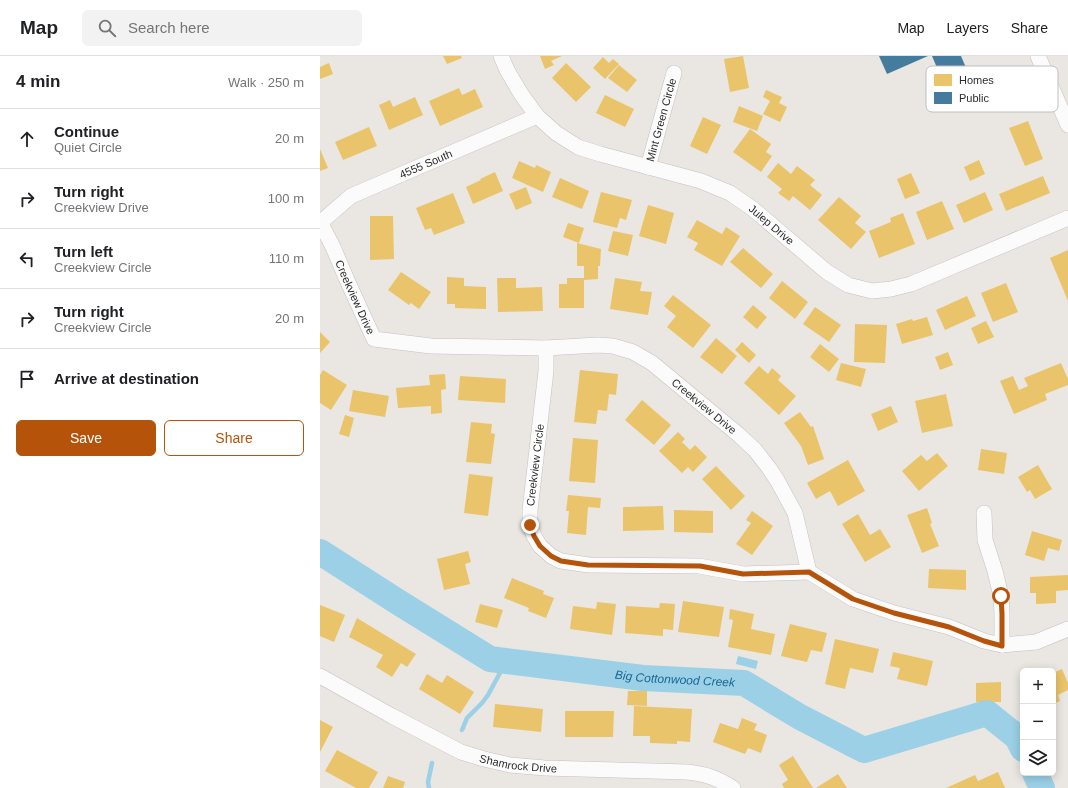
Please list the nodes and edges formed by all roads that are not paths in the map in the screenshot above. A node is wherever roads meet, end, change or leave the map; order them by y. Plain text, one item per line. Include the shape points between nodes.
1 (501, 56) edge
2 (1038, 56) edge
3 (1042, 66) edge
4 (674, 73) dead end
5 (1058, 102) edge
6 (537, 116) junction
7 (1068, 125) edge
8 (648, 167) junction
9 (1068, 218) edge
10 (320, 222) edge
11 (546, 348) junction
12 (984, 513) dead end
13 (809, 572) junction
14 (1068, 629) edge
15 (1002, 646) junction
16 (320, 676) edge
17 (733, 788) edge

1 - 6 street, Julep Drive via 521,94
2 - 3 street
4 - 8 street, Mint Green Circle
5 - 7 street
6 - 8 street, Julep Drive via 556,133 578,147
6 - 10 street, 4555 South via 351,196
8 - 9 street, Julep Drive via 730,192 827,272 848,285 872,291 911,284
10 - 11 street, Creekview Drive via 374,339 431,346
11 - 13 street, Creekview Drive via 598,345 633,352 652,363 739,435 770,468 795,513
11 - 13 street, Creekview Circle via 546,371 530,525 540,546 551,556 561,561 588,565 700,566 743,574
12 - 15 street via 986,540 1001,596
13 - 15 street via 853,599 949,627
14 - 15 street via 1036,642
16 - 17 street, Shamrock Drive via 461,752 484,759 510,765 546,768 698,773

